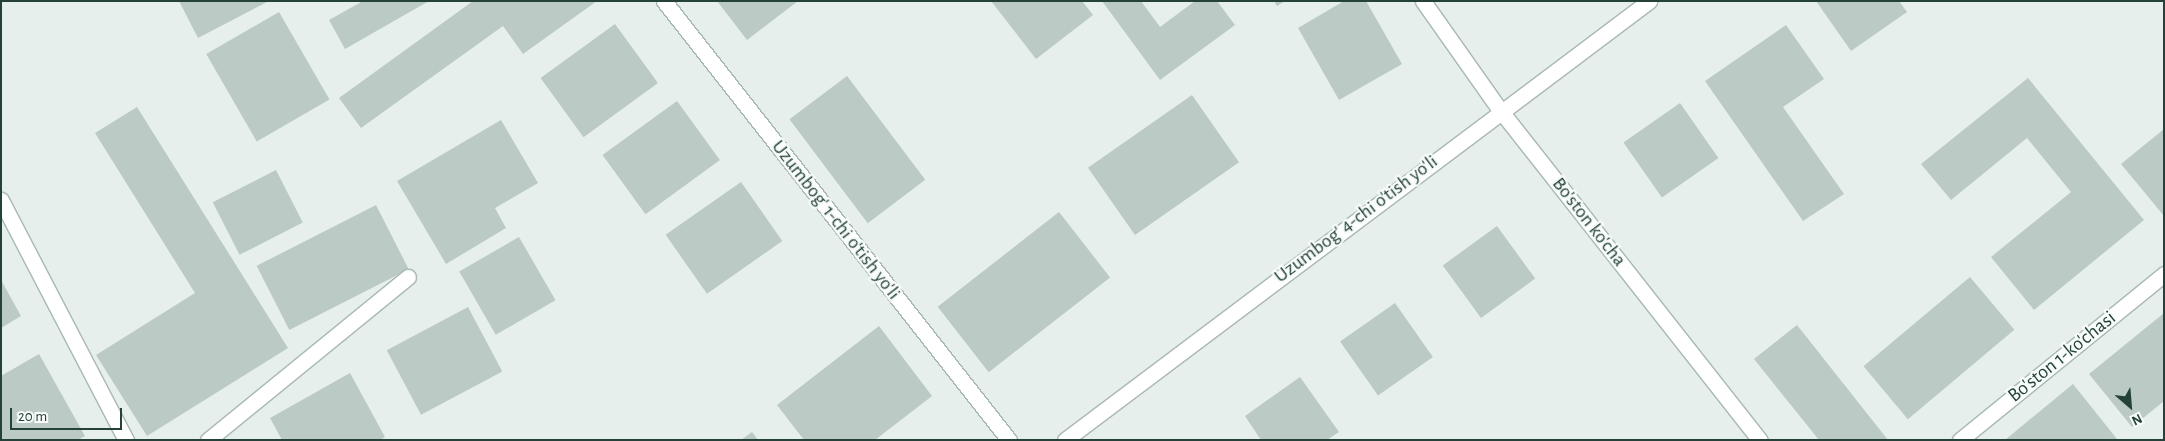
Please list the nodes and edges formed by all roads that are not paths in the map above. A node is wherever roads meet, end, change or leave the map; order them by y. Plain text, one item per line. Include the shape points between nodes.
1 (664, 1) edge
2 (1423, 1) edge
3 (1649, 1) edge
4 (1500, 110) junction
5 (1, 200) edge
6 (2164, 274) edge
7 (408, 277) dead end
8 (1756, 438) edge
9 (126, 440) edge
10 (208, 440) edge
11 (1009, 440) edge
12 (1065, 440) edge
13 (1960, 440) edge

1 - 11 street, Uzumbog' 1-chi o'tish yo'li
2 - 4 street, Bo'ston ko'cha
3 - 4 street, Uzumbog' 4-chi o'tish yo'li
4 - 8 street, Bo'ston ko'cha
4 - 12 street, Uzumbog' 4-chi o'tish yo'li
5 - 9 street
6 - 13 street, Bo'ston 1-ko'chasi
7 - 10 street

